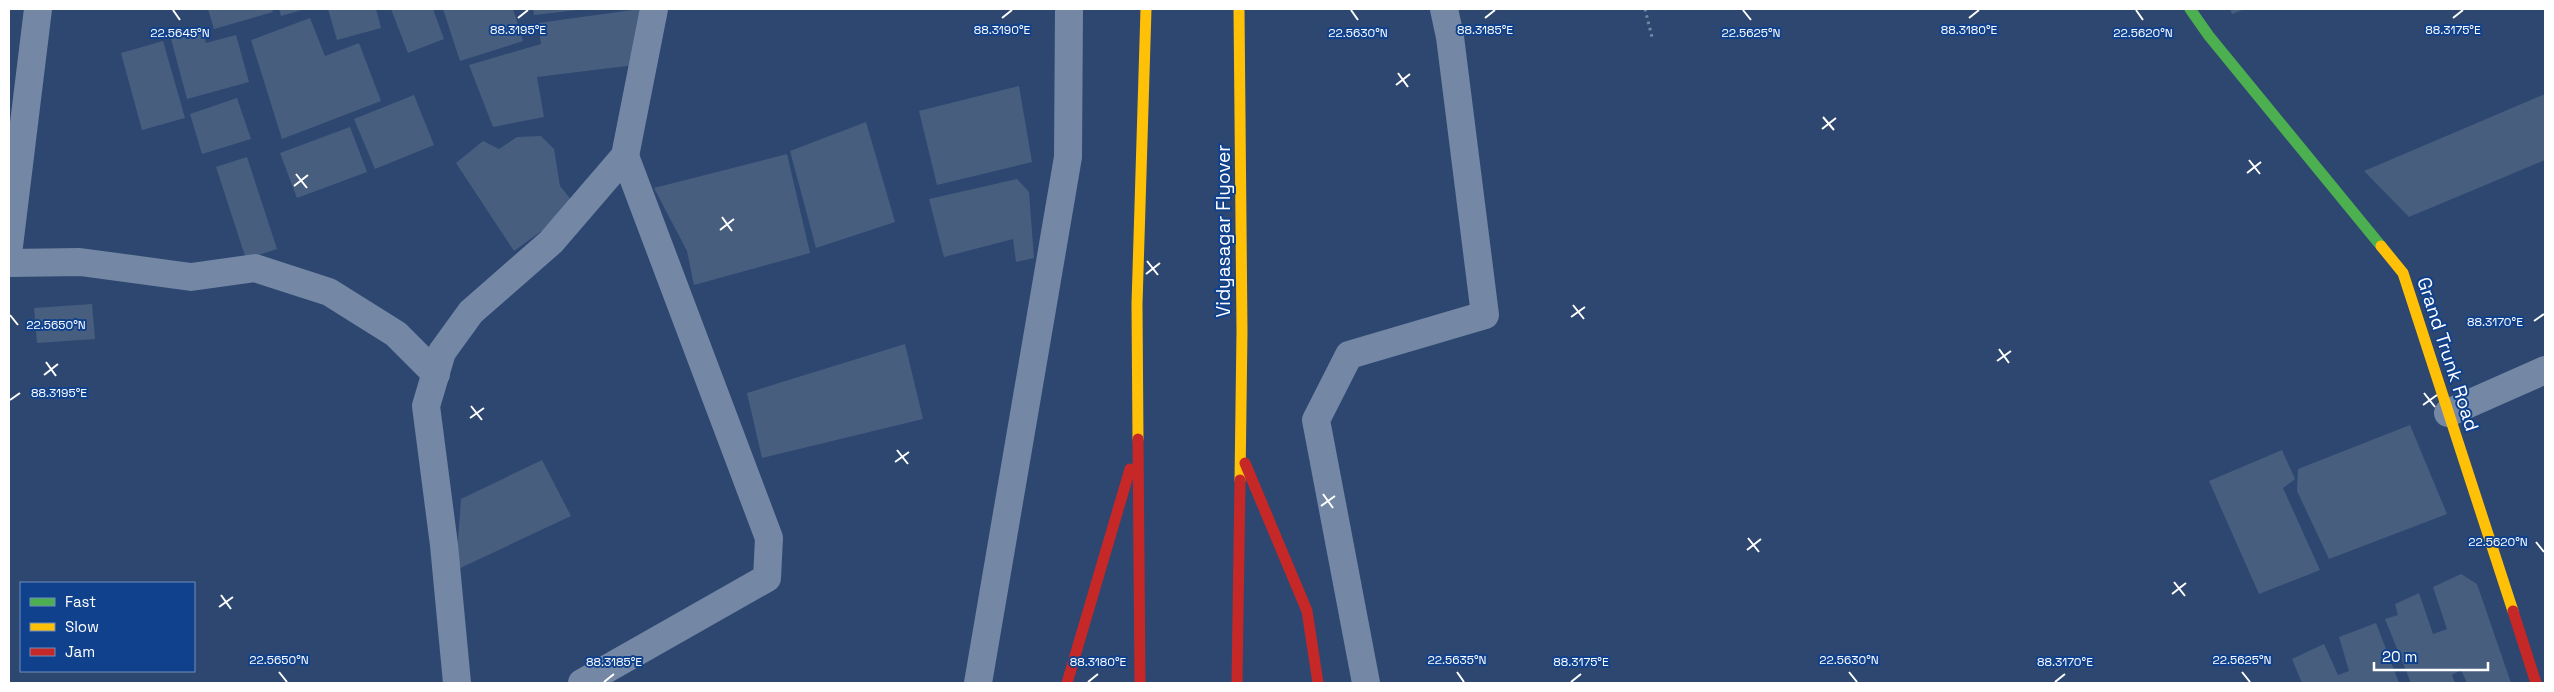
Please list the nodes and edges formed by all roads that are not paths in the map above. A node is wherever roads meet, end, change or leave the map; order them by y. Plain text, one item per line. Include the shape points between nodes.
1 (38, 9) edge
2 (654, 9) edge
3 (1069, 9) edge
4 (1146, 9) edge
5 (1239, 9) edge
6 (1444, 9) edge
7 (2190, 9) edge
8 (625, 156) junction
9 (9, 246) edge
10 (9, 263) edge
11 (2545, 370) edge
12 (436, 374) junction
13 (2448, 413) junction
14 (1138, 443) junction
15 (1241, 452) junction
16 (457, 683) edge
17 (582, 683) edge
18 (978, 683) edge
19 (1067, 683) edge
20 (1140, 683) edge
21 (1237, 683) edge
22 (1318, 683) edge
23 (1366, 683) edge
24 (2536, 683) edge

1 - 9 street
2 - 8 street
3 - 18 street via 1068,157
4 - 14 main road via 1137,304
5 - 15 main road, Vidyasagar Flyover
6 - 23 street via 1485,315 1349,356 1316,420
7 - 13 main road, Grand Trunk Road via 2208,36 2403,273
8 - 12 street via 551,242 471,312 442,352
8 - 17 street via 769,538 768,578
10 - 12 street via 80,262 191,277 255,268 329,292 396,334
11 - 13 street
12 - 16 street via 426,406
13 - 24 main road, Grand Trunk Road
14 - 19 main road
14 - 20 main road
15 - 21 main road, Vidyasagar Flyover
15 - 22 main road via 1306,611

